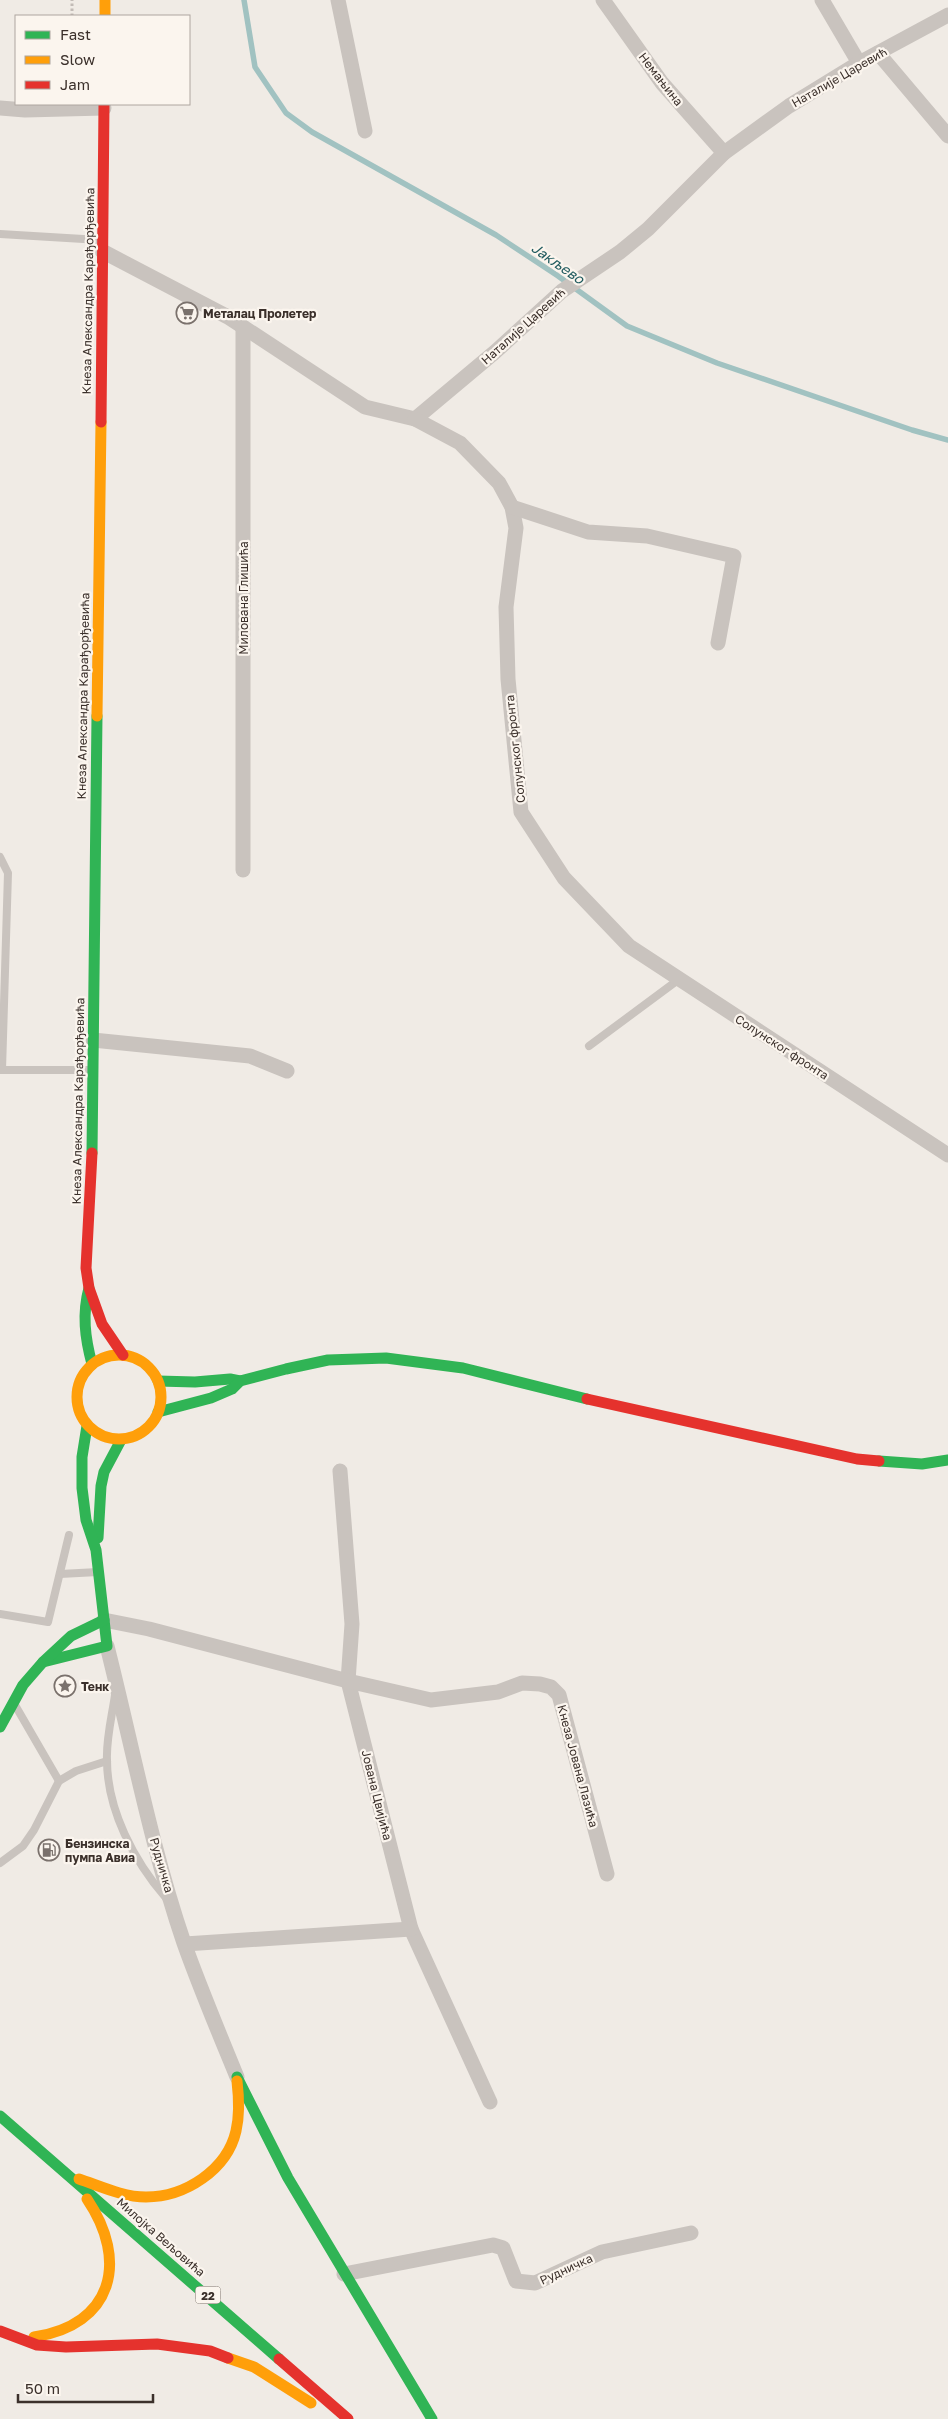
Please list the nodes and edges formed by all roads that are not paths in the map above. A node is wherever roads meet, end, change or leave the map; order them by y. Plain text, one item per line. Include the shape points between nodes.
1 (105, 0) edge
2 (338, 0) edge
3 (603, 0) edge
4 (822, 0) edge
5 (105, 15) edge
6 (948, 15) edge
7 (878, 53) junction
8 (859, 63) junction
9 (104, 106) edge
10 (0, 108) edge
11 (365, 131) dead end
12 (948, 136) edge
13 (724, 153) junction
14 (0, 234) edge
15 (102, 245) junction
16 (243, 327) junction
17 (415, 419) junction
18 (512, 507) junction
19 (718, 643) dead end
20 (0, 858) edge
21 (243, 870) dead end
22 (678, 980) junction
23 (93, 1040) junction
24 (589, 1046) dead end
25 (1, 1070) edge
26 (93, 1070) junction
27 (287, 1071) dead end
28 (948, 1155) edge
29 (89, 1288) junction
30 (123, 1355) junction
31 (92, 1364) junction
32 (158, 1381) junction
33 (240, 1382) junction
34 (158, 1412) junction
35 (87, 1426) junction
36 (121, 1440) junction
37 (948, 1460) edge
38 (340, 1472) dead end
39 (68, 1535) dead end
40 (96, 1550) junction
41 (98, 1572) junction
42 (60, 1574) junction
43 (0, 1614) edge
44 (104, 1620) junction
45 (108, 1646) junction
46 (43, 1662) junction
47 (348, 1682) junction
48 (117, 1683) junction
49 (13, 1701) junction
50 (0, 1727) edge
51 (106, 1761) junction
52 (59, 1781) junction
53 (0, 1863) edge
54 (607, 1874) dead end
55 (174, 1908) junction
56 (411, 1929) junction
57 (185, 1944) junction
58 (237, 2077) junction
59 (490, 2102) dead end
60 (0, 2116) edge
61 (71, 2177) junction
62 (691, 2233) dead end
63 (344, 2274) junction
64 (1, 2331) edge
65 (345, 2417) edge
66 (432, 2419) edge

1 - 5 main road
2 - 11 street
3 - 13 street, Немањина via 662,83
4 - 8 street
6 - 7 street, Наталије Царевић
7 - 8 street, Наталије Царевић
7 - 12 street
8 - 13 street, Наталије Царевић via 789,106
9 - 10 street
9 - 15 main road, Кнеза Александра Карађорђевића
13 - 17 street, Наталије Царевић via 648,229 562,291
14 - 15 lane
15 - 16 street
15 - 23 main road, Кнеза Александра Карађорђевића
16 - 17 street via 365,407
16 - 21 street, Милована Глишића
17 - 18 street, Солунског фронта via 460,443 499,483
18 - 19 street via 588,532 646,536 734,556
18 - 22 street, Солунског фронта via 516,528 506,607 508,670 521,812 564,878 629,946
20 - 25 lane via 8,873
22 - 24 lane
22 - 28 street, Солунског фронта
23 - 26 main road, Кнеза Александра Карађорђевића
23 - 27 street via 250,1056
25 - 26 lane
26 - 29 main road, Кнеза Александра Карађорђевића via 86,1268
29 - 30 main road, Кнеза Александра Карађорђевића via 106,1333
29 - 31 main road, Кнеза Александра Карађорђевића via 82,1317
30 - 31 main road via 112,1355
30 - 32 main road via 144,1363
31 - 35 main road via 77,1388 78,1408
32 - 33 main road via 230,1379
32 - 34 main road via 161,1402
33 - 34 main road via 211,1398
33 - 37 main road via 328,1360 412,1360 463,1368 622,1408 857,1459 922,1464
34 - 36 main road via 144,1431
35 - 36 main road via 109,1439
35 - 40 main road via 81,1485 90,1536
36 - 40 main road via 104,1472
38 - 47 street, Јована Цвијића via 352,1624
39 - 42 lane
40 - 41 main road
41 - 42 lane
41 - 44 main road
42 - 43 lane via 48,1622
44 - 45 main road
44 - 46 main road via 71,1636
44 - 47 street, Кнеза Јована Лазића via 202,1642
45 - 46 main road
45 - 48 street, Рудничка
46 - 49 main road
47 - 54 street, Кнеза Јована Лазића via 431,1700 498,1692 522,1684 551,1688 559,1696
47 - 56 street, Јована Цвијића
48 - 51 lane
48 - 55 street, Рудничка via 138,1780
49 - 50 main road
49 - 52 lane
51 - 52 lane via 76,1771
51 - 55 lane via 112,1794 125,1834 148,1875
52 - 53 lane via 23,1846
55 - 57 street, Рудничка
56 - 57 street
56 - 59 street, Јована Цвијића
57 - 58 street, Рудничка
58 - 61 main road via 239,2117 232,2138 214,2169 192,2186 169,2194 144,2197
58 - 63 main road via 288,2178
60 - 61 main road, Милојка Вељовића / 22
61 - 64 main road via 92,2206 107,2237 112,2259 107,2282 95,2305 79,2322 68,2328 36,2337
61 - 65 main road, Милојка Вељовића / 22
62 - 63 street, Рудничка via 602,2252 535,2283 516,2281 502,2248 493,2245
63 - 66 main road
64 - 65 main road via 37,2345 157,2344 210,2351 254,2367 305,2400

